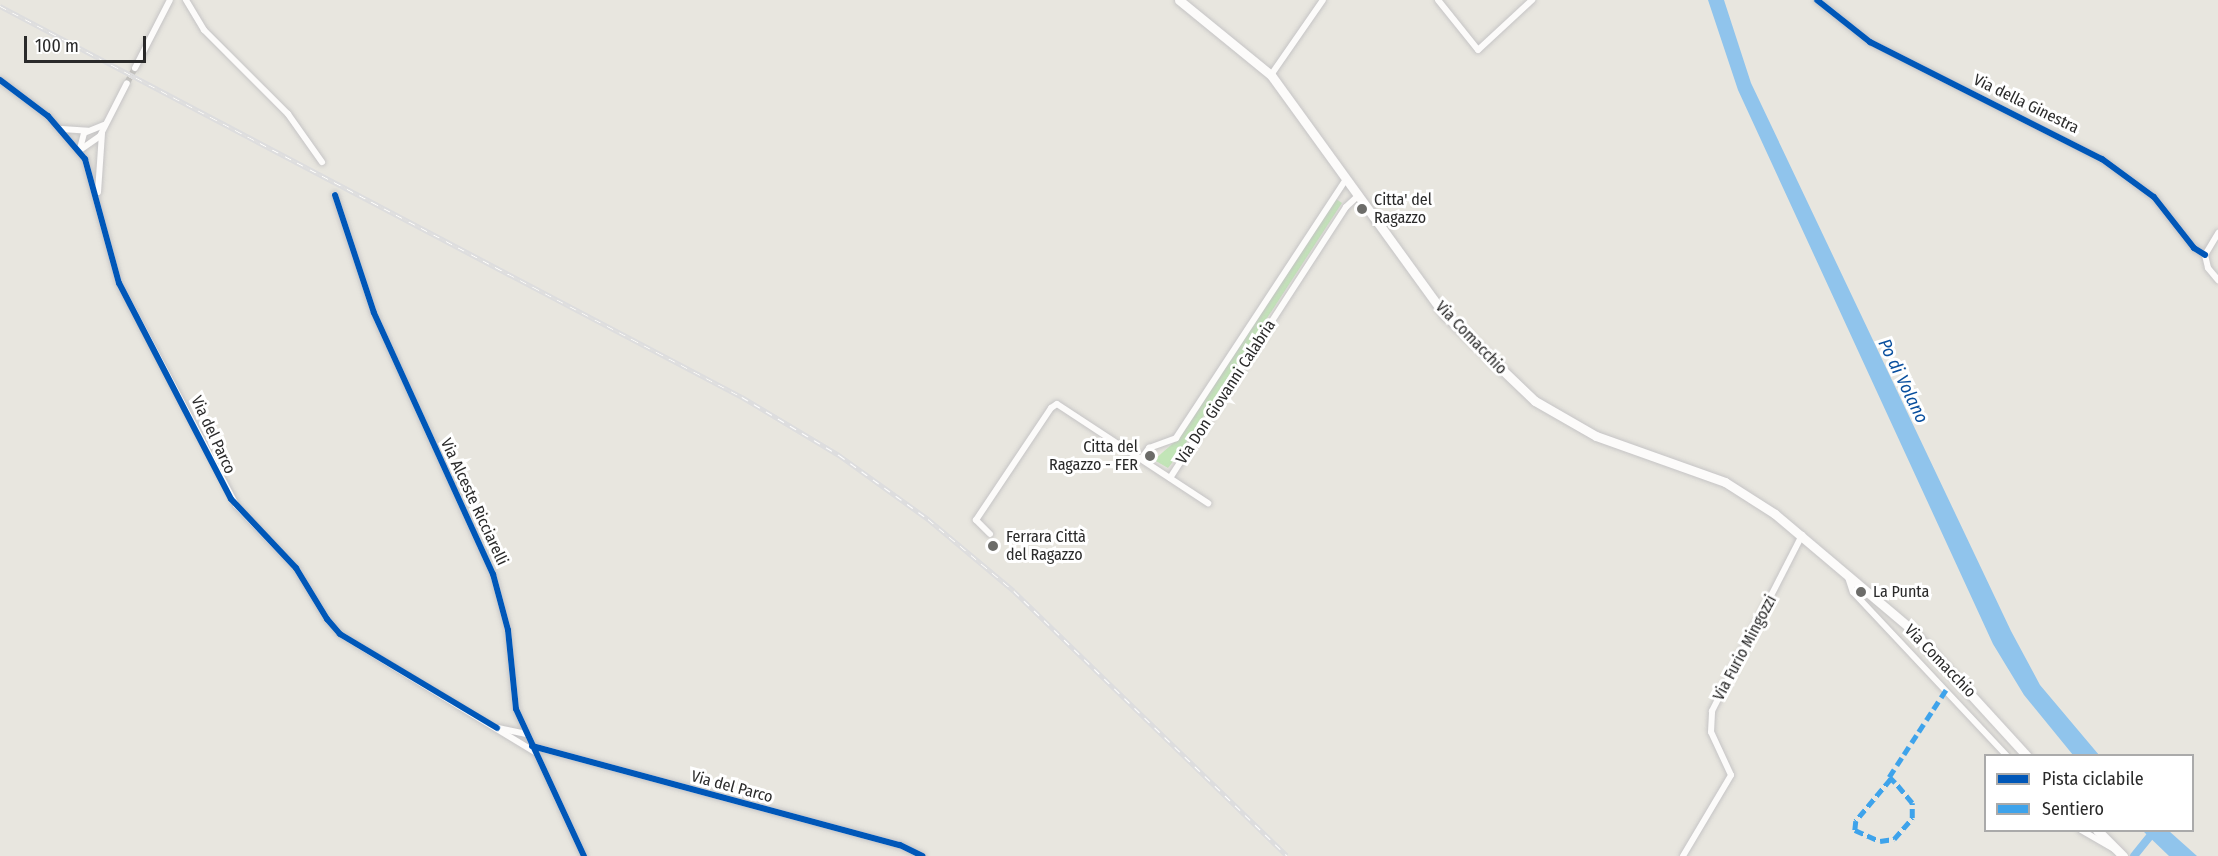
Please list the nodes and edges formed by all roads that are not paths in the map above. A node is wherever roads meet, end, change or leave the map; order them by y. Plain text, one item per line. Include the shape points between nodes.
1 (170, 0) edge
2 (186, 0) edge
3 (1179, 0) edge
4 (1323, 0) edge
5 (1438, 0) edge
6 (1532, 0) edge
7 (1817, 0) edge
8 (135, 68) tunnel mouth
9 (1271, 75) junction
10 (0, 80) edge
11 (127, 83) tunnel mouth
12 (104, 125) junction
13 (62, 129) junction
14 (88, 131) junction
15 (80, 150) junction
16 (322, 162) dead end
17 (1347, 177) junction
18 (335, 195) dead end
19 (1359, 195) junction
20 (97, 199) junction
21 (2218, 233) edge
22 (2205, 255) junction
23 (2218, 280) edge
24 (1141, 459) junction
25 (1170, 478) junction
26 (1208, 502) dead end
27 (990, 534) dead end
28 (1802, 535) junction
29 (1847, 573) junction
30 (497, 728) junction
31 (526, 734) junction
32 (510, 736) junction
33 (533, 749) junction
34 (2005, 754) edge
35 (2024, 754) edge
36 (2083, 832) edge
37 (2098, 832) edge
38 (2120, 853) edge
39 (584, 856) edge
40 (923, 856) edge
41 (1683, 856) edge

1 - 8 street
2 - 16 street via 204,30 288,114
3 - 9 main road, Via Comacchio
4 - 9 street
5 - 6 street via 1478,50
7 - 22 street, Via della Ginestra via 1870,42 2102,159 2154,197 2194,248
9 - 17 main road, Via Comacchio
10 - 13 street, Via del Parco
11 - 12 street
12 - 14 street
12 - 15 street via 94,143
12 - 20 street
13 - 14 street
13 - 15 street, Via del Parco
14 - 15 street via 81,137
15 - 20 street, Via del Parco
17 - 19 main road, Via Comacchio
17 - 24 street, Via Don Giovanni Calabria via 1176,438 1149,448
18 - 31 street, Via Alceste Ricciarelli via 374,313 495,581 508,630 513,702
19 - 25 street, Via Don Giovanni Calabria via 1346,207
19 - 28 main road, Via Comacchio via 1445,315 1541,406 1596,436 1725,482
20 - 30 street, Via del Parco via 118,283 231,499 296,568 327,620 340,634
21 - 22 street
22 - 23 street, Via della Ginestra via 2208,268
24 - 25 street, Via Don Giovanni Calabria
24 - 27 street via 1059,405 1053,405 976,520
25 - 26 street
28 - 29 main road, Via Comacchio
28 - 41 street, Via Furio Mingozzi via 1712,711 1710,732 1731,775
29 - 34 street, Via Comacchio via 1853,592
29 - 35 main road, Via Comacchio via 1922,639
30 - 31 street, Via del Parco
30 - 32 street, Via del Parco
31 - 32 street
31 - 33 street, Via Alceste Ricciarelli
32 - 33 street, Via del Parco
33 - 39 street, Via Alceste Ricciarelli
33 - 40 street, Via del Parco via 900,845
36 - 38 street
37 - 38 main road

